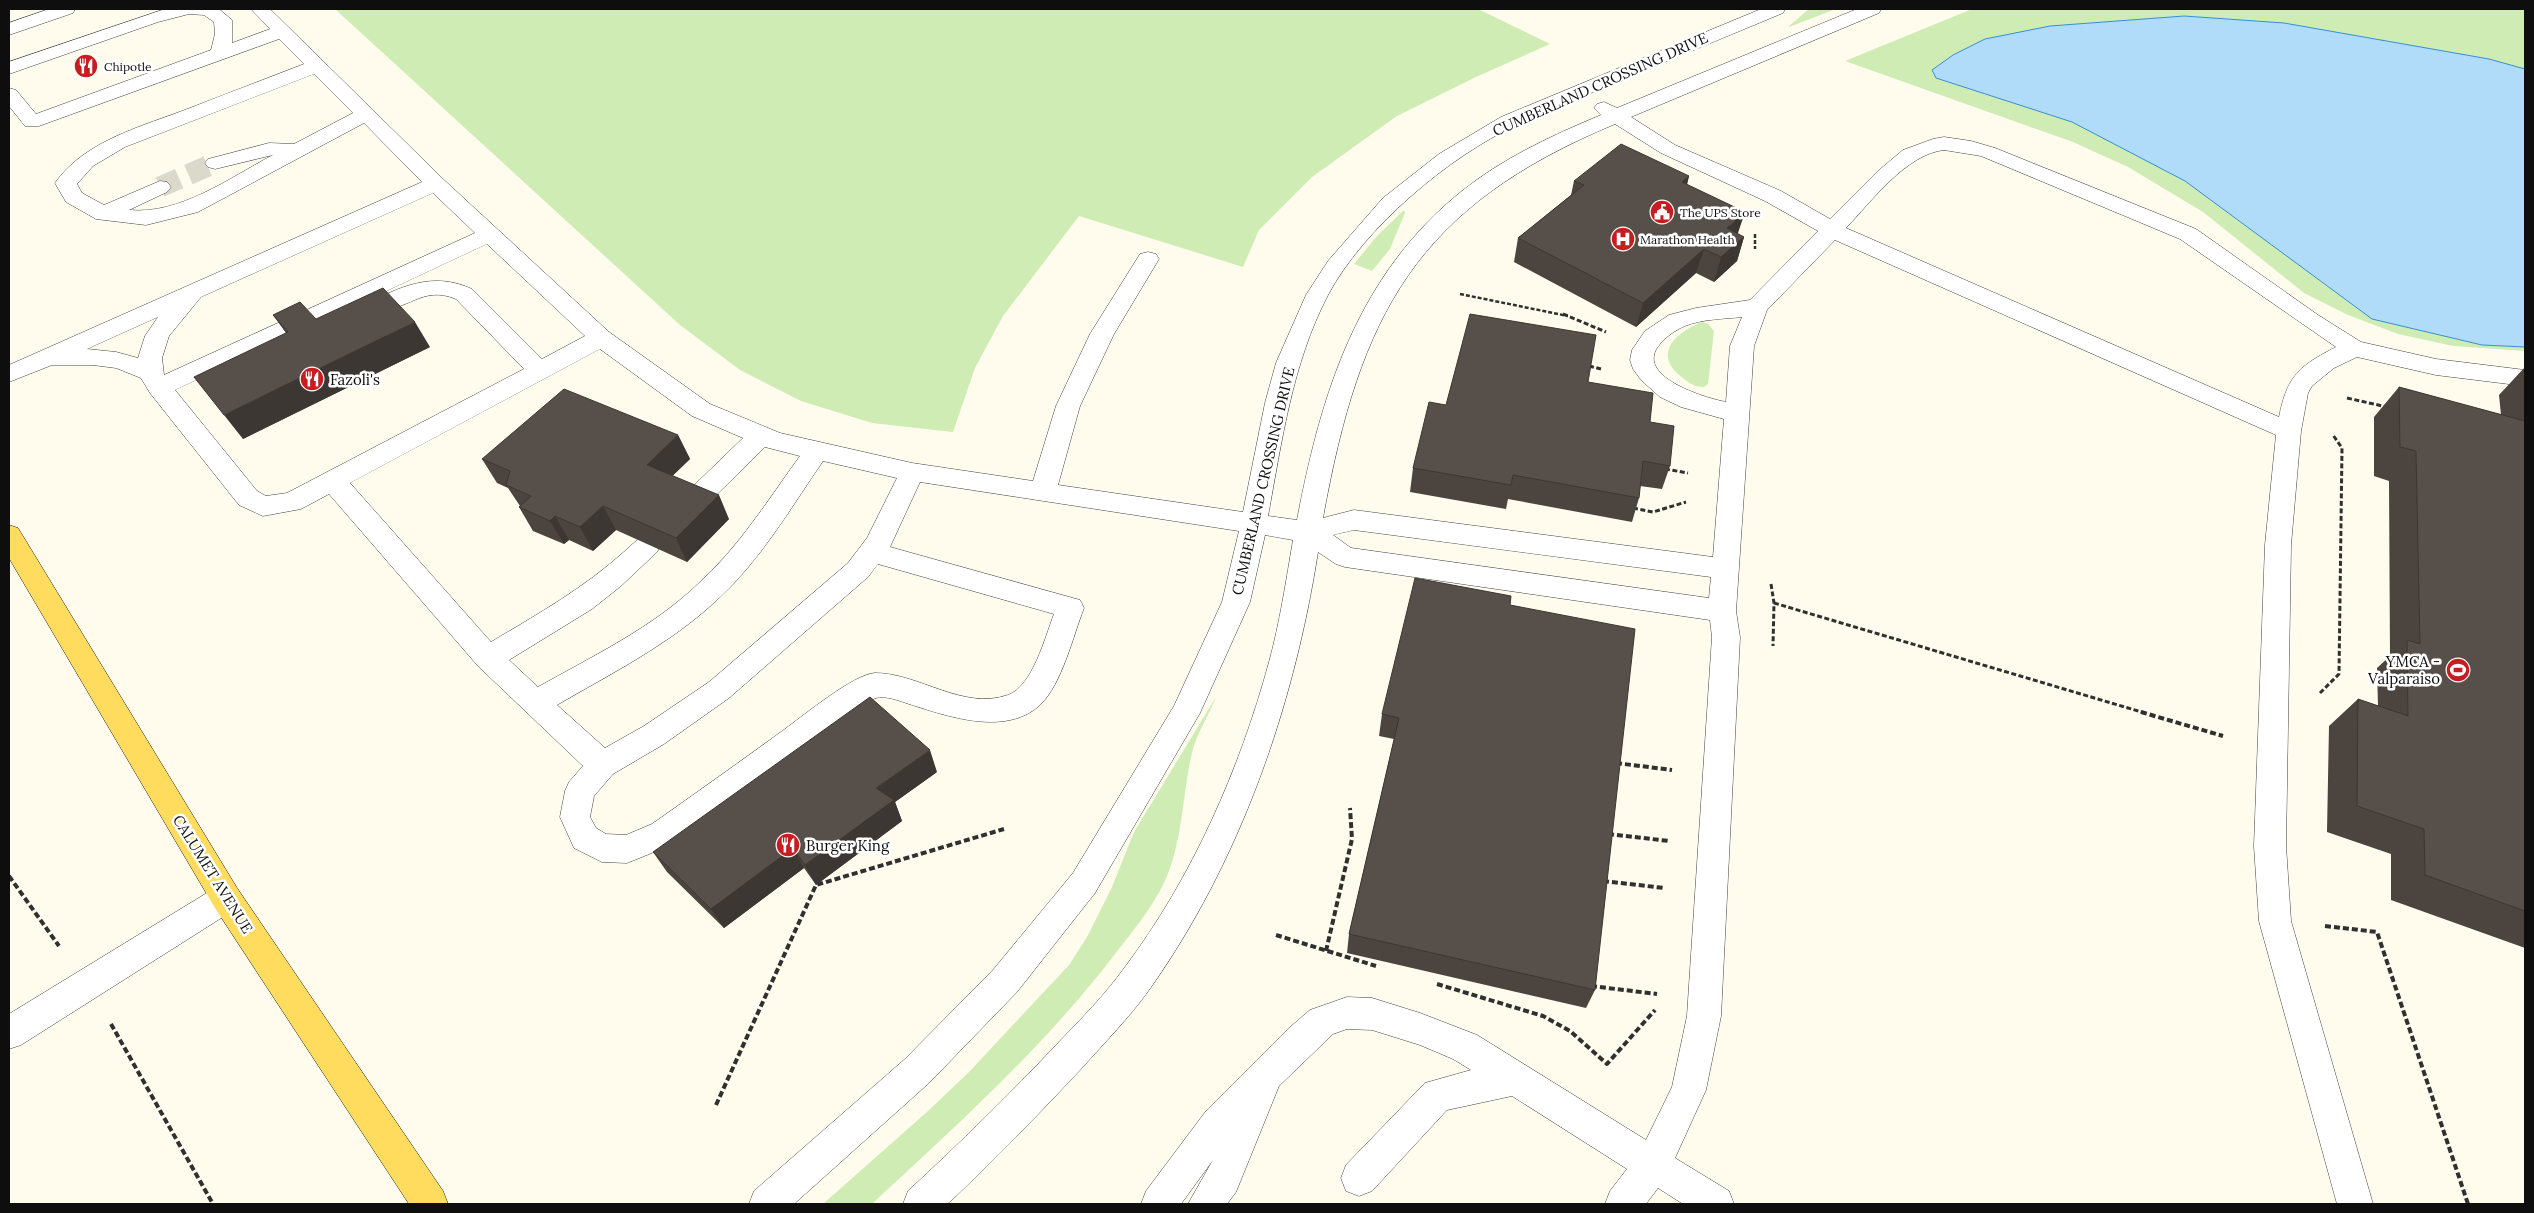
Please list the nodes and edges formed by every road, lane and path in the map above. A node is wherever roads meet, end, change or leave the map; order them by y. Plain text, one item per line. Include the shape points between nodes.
1 (66, 9) edge
2 (185, 9) edge
3 (193, 9) edge
4 (260, 9) edge
5 (1776, 9) edge
6 (1872, 9) edge
7 (9, 29) edge
8 (282, 31) junction
9 (220, 53) junction
10 (317, 66) junction
11 (9, 68) edge
12 (1579, 91) junction
13 (9, 94) edge
14 (366, 114) junction
15 (1616, 116) junction
16 (306, 146) junction
17 (215, 163) tunnel mouth
18 (436, 184) junction
19 (160, 187) tunnel mouth
20 (104, 214) junction
21 (1832, 230) junction
22 (491, 234) junction
23 (1148, 259) dead end
24 (195, 290) junction
25 (1460, 294) dead end
26 (1757, 307) junction
27 (322, 332) edge
28 (1614, 336) dead end
29 (601, 338) junction
30 (295, 345) edge
31 (2354, 348) junction
32 (41, 359) junction
33 (200, 369) junction
34 (540, 371) junction
35 (9, 374) edge
36 (2525, 378) edge
37 (154, 379) junction
38 (2345, 397) dead end
39 (2391, 408) dead end
40 (1738, 413) junction
41 (2327, 428) dead end
42 (2289, 431) junction
43 (762, 435) junction
44 (816, 452) junction
45 (1664, 469) edge
46 (912, 472) junction
47 (1694, 474) dead end
48 (333, 481) junction
49 (1043, 491) junction
50 (1691, 501) dead end
51 (692, 503) edge
52 (1633, 508) edge
53 (1254, 524) junction
54 (1308, 532) junction
55 (9, 535) edge
56 (648, 545) edge
57 (872, 552) junction
58 (1726, 569) junction
59 (1770, 578) dead end
60 (1774, 602) junction
61 (1722, 611) junction
62 (1774, 646) dead end
63 (488, 658) junction
64 (2313, 700) dead end
65 (537, 702) junction
66 (2223, 736) dead end
67 (1614, 763) edge
68 (602, 765) junction
69 (1673, 770) dead end
70 (1350, 808) dead end
71 (1004, 829) dead end
72 (1606, 834) edge
73 (1677, 842) dead end
74 (9, 876) edge
75 (1600, 881) edge
76 (1674, 889) dead end
77 (226, 898) junction
78 (2316, 925) dead end
79 (1276, 935) dead end
80 (1326, 950) junction
81 (1383, 968) edge
82 (1430, 982) edge
83 (87, 985) junction
84 (1588, 986) edge
85 (1665, 994) dead end
86 (1657, 1007) dead end
87 (9, 1033) edge
88 (1267, 1073) junction
89 (1515, 1078) junction
90 (716, 1105) dead end
91 (1653, 1165) junction
92 (1359, 1178) dead end
93 (213, 1204) edge
94 (430, 1204) edge
95 (767, 1204) edge
96 (922, 1204) edge
97 (1159, 1204) edge
98 (1206, 1204) edge
99 (1622, 1204) edge
100 (1716, 1204) edge
101 (2355, 1204) edge
102 (2468, 1204) edge

1 - 7 street
2 - 11 street
3 - 9 street via 209,10 223,20
4 - 8 street
5 - 12 street, CUMBERLAND CROSSING DRIVE
6 - 15 street
8 - 9 street
8 - 10 street
9 - 13 street via 32,122
10 - 14 street
10 - 20 street via 118,143 86,162 66,183 74,198
12 - 15 street
12 - 53 street, CUMBERLAND CROSSING DRIVE via 1508,121 1446,158 1391,203 1336,266 1318,296 1288,363
14 - 16 street
14 - 18 street
15 - 21 street via 1668,149 1772,196
15 - 54 street via 1550,144 1490,179 1447,215 1386,289 1363,330 1340,386 1325,442
16 - 17 street via 269,149
16 - 20 street via 190,207 146,218
18 - 22 street
18 - 24 street
19 - 20 street
21 - 26 street
21 - 31 street via 1906,156 1932,144 1958,143 1988,152 2188,234 2272,295
21 - 42 street
22 - 29 street
22 - 33 street
23 - 49 street via 1102,334 1068,406
24 - 32 street
24 - 37 street via 156,339 149,358
25 - 28 path via 1566,315
26 - 40 street via 1742,346
26 - 40 street via 1676,321 1659,331 1646,345 1641,357 1644,369 1673,396 1693,404
27 - 34 street via 420,288 453,288 464,294
29 - 34 street
29 - 43 street via 700,410
30 - 33 street via 252,362
31 - 36 street via 2436,366
31 - 42 street via 2326,362 2302,381 2296,393
32 - 35 street
32 - 37 street via 82,355 114,358
33 - 37 street
34 - 48 street
37 - 48 street via 248,498 263,506 292,502
38 - 39 path
40 - 58 street
41 - 64 path via 2342,448 2339,674
42 - 101 street via 2278,544 2270,846 2275,922
43 - 44 street
43 - 51 street
44 - 46 street
44 - 65 street via 751,546 707,593 661,628
45 - 47 path
46 - 49 street
46 - 57 street
48 - 63 street
49 - 53 street
50 - 52 path via 1653,512
53 - 54 street
53 - 95 street, CUMBERLAND CROSSING DRIVE via 1236,602 1185,713 1084,883 1005,981 937,1050
54 - 58 street via 1354,520
54 - 61 street via 1345,557
54 - 96 street via 1278,678 1216,842 1188,900 1143,971 1093,1030 1009,1122
55 - 77 main road, CALUMET AVENUE
56 - 63 street via 582,601
57 - 68 street via 858,570 719,690 654,735
57 - 68 street via 1070,608 1044,676 1030,696 1014,706 986,710 958,707 893,686 873,685 663,834 627,849 602,848 585,838 575,817 580,791
58 - 61 street
59 - 60 path
60 - 62 path
60 - 66 path
61 - 91 street via 1726,636 1704,1016 1689,1090
63 - 65 street
65 - 68 street
67 - 69 path
70 - 80 path via 1352,839
71 - 90 path via 816,885
72 - 73 path
74 - 83 path
75 - 76 path
77 - 83 street
77 - 94 main road, CALUMET AVENUE
78 - 102 path via 2378,932
79 - 80 path
80 - 81 path
82 - 86 path via 1543,1016 1570,1031 1607,1064
83 - 87 street
83 - 93 path
84 - 85 path
88 - 89 street via 1322,1022 1348,1013 1372,1014 1420,1029 1465,1048
88 - 97 street via 1218,1123
88 - 98 street via 1223,1179
89 - 91 street
89 - 92 street via 1437,1095
91 - 99 street
91 - 100 street

